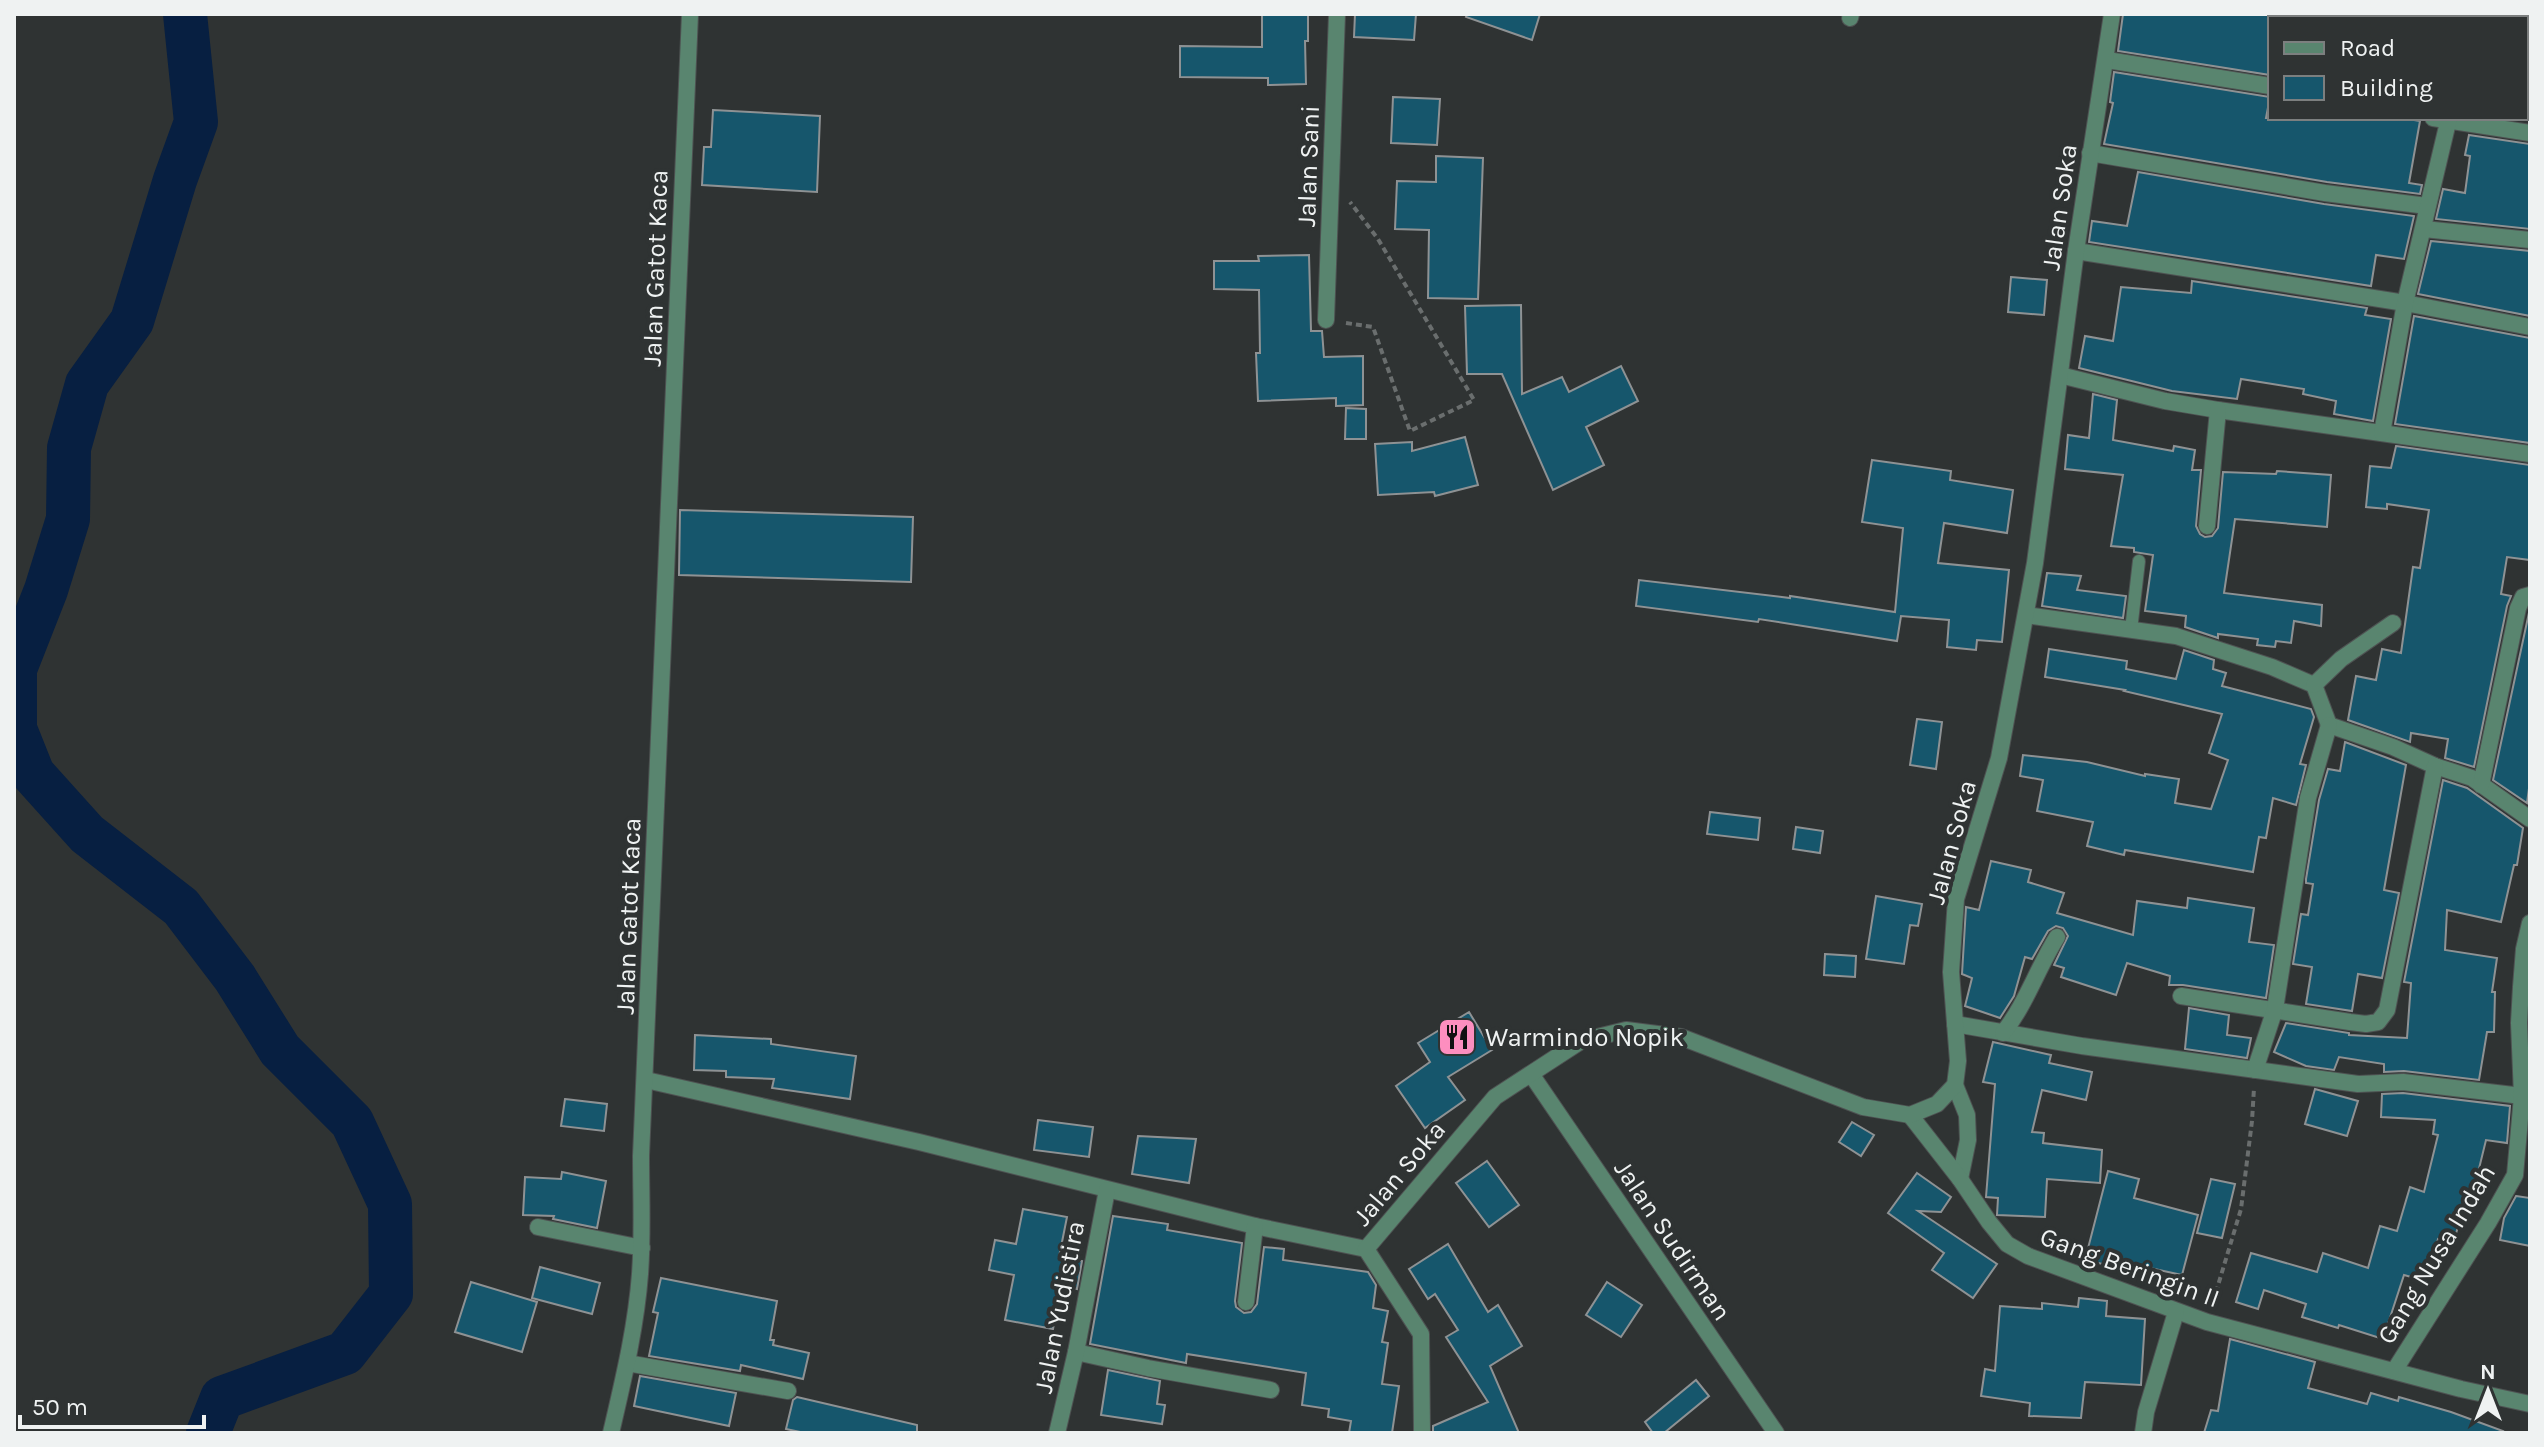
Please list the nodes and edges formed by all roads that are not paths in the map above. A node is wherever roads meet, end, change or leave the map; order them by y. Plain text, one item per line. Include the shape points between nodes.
1 (690, 14) edge
2 (1337, 14) edge
3 (2112, 14) edge
4 (2107, 60) junction
5 (2268, 86) edge
6 (2444, 120) edge
7 (2450, 120) edge
8 (2530, 133) edge
9 (2090, 153) junction
10 (2427, 206) junction
11 (2424, 229) junction
12 (2530, 240) edge
13 (2076, 251) junction
14 (2405, 303) junction
15 (1326, 320) road end
16 (2530, 327) edge
17 (2060, 375) junction
18 (2218, 410) junction
19 (2382, 433) junction
20 (2530, 454) edge
21 (2207, 526) dead end
22 (2139, 561) dead end
23 (2530, 595) edge
24 (2026, 615) junction
25 (2393, 623) dead end
26 (2131, 630) junction
27 (2314, 685) junction
28 (2329, 725) junction
29 (2435, 766) junction
30 (2481, 785) junction
31 (2530, 819) edge
32 (2530, 923) edge
33 (2057, 937) dead end
34 (2181, 996) dead end
35 (2275, 1009) junction
36 (1955, 1024) junction
37 (2003, 1033) junction
38 (2255, 1070) junction
39 (1531, 1074) junction
40 (646, 1080) junction
41 (1955, 1085) junction
42 (2522, 1096) junction
43 (1910, 1115) junction
44 (2522, 1176) edge
45 (1960, 1179) junction
46 (1107, 1190) junction
47 (1255, 1226) junction
48 (538, 1227) dead end
49 (642, 1248) junction
50 (1366, 1249) junction
51 (1246, 1302) dead end
52 (2176, 1312) junction
53 (1076, 1352) junction
54 (627, 1363) junction
55 (2394, 1371) junction
56 (1271, 1390) dead end
57 (788, 1391) dead end
58 (2530, 1404) edge
59 (611, 1433) edge
60 (1057, 1433) edge
61 (1422, 1433) edge
62 (1776, 1433) edge
63 (2143, 1433) edge

1 - 40 street, Jalan Gatot Kaca
2 - 15 street, Jalan Sani
3 - 4 street, Jalan Soka
4 - 5 street
4 - 9 street, Jalan Soka
6 - 10 street
7 - 8 street
9 - 10 street
9 - 13 street, Jalan Soka
10 - 11 street
11 - 12 street
11 - 14 street
13 - 14 street
13 - 17 street, Jalan Soka
14 - 16 street
14 - 19 street
17 - 18 street
17 - 24 street, Jalan Soka
18 - 19 street
18 - 21 street
19 - 20 street
22 - 26 lane
23 - 30 street via 2518,608
24 - 26 street
24 - 36 street, Jalan Soka via 1999,758 1956,899 1951,972
25 - 27 street
26 - 27 street via 2176,636
27 - 28 street
28 - 29 street
28 - 35 street via 2308,798
29 - 30 street
29 - 35 street via 2387,1010 2378,1022 2366,1024
30 - 31 street
32 - 42 street, Gang Nusa Indah via 2519,1023
33 - 37 street
34 - 35 street
35 - 38 street
36 - 37 street
36 - 41 street, Jalan Soka
37 - 38 street
38 - 42 street
39 - 43 street, Jalan Soka via 1581,1041 1626,1030 1681,1037 1863,1107
39 - 50 street, Jalan Soka via 1495,1097
39 - 62 street, Jalan Sudirman
40 - 46 street
40 - 49 street, Jalan Gatot Kaca
41 - 43 street via 1937,1104
41 - 45 street via 1967,1115
42 - 44 street, Gang Nusa Indah
43 - 45 street, Gang Beringin II
44 - 55 street, Gang Nusa Indah
45 - 52 street, Gang Beringin II via 2007,1244
46 - 47 street
46 - 53 street, Jalan Yudistira
47 - 50 street
47 - 51 street
48 - 49 street
49 - 54 street, Jalan Gatot Kaca
50 - 61 street via 1421,1334
52 - 55 street, Gang Beringin II
52 - 63 street
53 - 56 street
53 - 60 street, Jalan Yudistira
54 - 57 street
54 - 59 street, Jalan Gatot Kaca
55 - 58 street, Gang Beringin II

